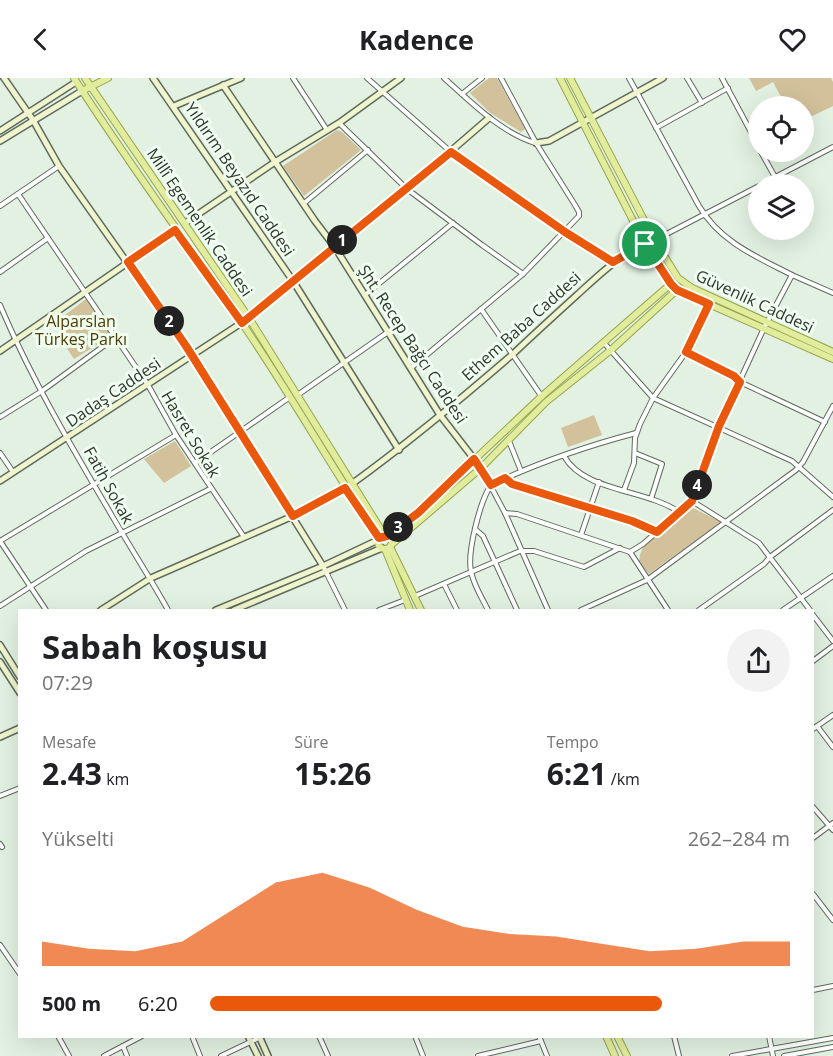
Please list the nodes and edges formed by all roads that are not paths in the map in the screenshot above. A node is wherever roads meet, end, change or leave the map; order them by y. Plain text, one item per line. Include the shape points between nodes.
1 (4, 78) edge
2 (85, 78) edge
3 (108, 78) edge
4 (153, 78) edge
5 (241, 78) edge
6 (293, 78) edge
7 (367, 78) edge
8 (400, 78) edge
9 (444, 78) edge
10 (482, 78) edge
11 (501, 78) edge
12 (560, 78) edge
13 (570, 78) edge
14 (629, 78) edge
15 (663, 78) edge
16 (687, 78) edge
17 (723, 78) edge
18 (75, 80) edge
19 (223, 85) junction
20 (91, 86) junction
21 (728, 88) junction
22 (82, 91) junction
23 (383, 92) junction
24 (637, 93) junction
25 (462, 94) junction
26 (702, 103) junction
27 (174, 106) junction
28 (27, 114) junction
29 (589, 117) junction
30 (489, 118) junction
31 (33, 120) junction
32 (583, 121) junction
33 (339, 123) junction
34 (748, 126) edge
35 (656, 128) junction
36 (327, 130) junction
37 (0, 131) edge
38 (0, 141) edge
39 (536, 143) junction
40 (833, 147) edge
41 (368, 150) junction
42 (451, 152) junction
43 (275, 162) junction
44 (59, 166) junction
45 (781, 174) edge
46 (407, 189) junction
47 (748, 191) edge
48 (231, 192) junction
49 (18, 194) junction
50 (303, 204) junction
51 (0, 206) edge
52 (704, 214) junction
53 (453, 223) junction
54 (185, 224) junction
55 (175, 230) junction
56 (565, 232) junction
57 (48, 238) junction
58 (655, 241) junction
59 (645, 244) junction
60 (334, 246) junction
61 (128, 262) junction
62 (613, 262) junction
63 (0, 272) edge
64 (524, 274) junction
65 (792, 274) junction
66 (681, 280) junction
67 (293, 281) junction
68 (671, 284) junction
69 (677, 290) junction
70 (84, 292) junction
71 (833, 293) edge
72 (365, 295) junction
73 (709, 304) junction
74 (0, 305) edge
75 (481, 309) junction
76 (249, 318) junction
77 (769, 322) junction
78 (242, 323) junction
79 (764, 328) junction
80 (388, 332) junction
81 (116, 337) junction
82 (15, 340) junction
83 (604, 342) junction
84 (611, 350) junction
85 (0, 351) edge
86 (686, 352) junction
87 (833, 352) edge
88 (511, 355) junction
89 (191, 356) junction
90 (833, 359) edge
91 (345, 363) junction
92 (411, 368) junction
93 (740, 382) junction
94 (148, 385) junction
95 (42, 391) junction
96 (299, 394) junction
97 (290, 397) junction
98 (653, 398) junction
99 (544, 399) junction
100 (833, 406) edge
101 (440, 415) junction
102 (0, 417) edge
103 (825, 422) junction
104 (719, 426) junction
105 (240, 432) junction
106 (636, 433) junction
107 (176, 435) junction
108 (68, 438) junction
109 (508, 440) junction
110 (399, 450) junction
111 (0, 453) edge
112 (635, 453) junction
113 (564, 456) junction
114 (474, 459) junction
115 (195, 463) junction
116 (800, 467) junction
117 (481, 468) junction
118 (521, 471) junction
119 (13, 473) junction
120 (505, 478) junction
121 (0, 481) edge
122 (599, 482) junction
123 (94, 483) junction
124 (353, 483) junction
125 (491, 485) junction
126 (345, 488) junction
127 (210, 489) junction
128 (624, 490) junction
129 (833, 497) edge
130 (651, 499) junction
131 (692, 501) junction
132 (591, 508) junction
133 (833, 510) edge
134 (679, 512) junction
135 (505, 513) junction
136 (293, 516) junction
137 (726, 522) junction
138 (475, 529) junction
139 (122, 532) junction
140 (657, 532) junction
141 (581, 535) junction
142 (244, 537) junction
143 (382, 537) junction
144 (0, 541) edge
145 (387, 547) junction
146 (620, 548) junction
147 (520, 551) junction
148 (630, 552) junction
149 (770, 557) junction
150 (495, 562) junction
151 (323, 566) junction
152 (471, 572) junction
153 (326, 573) junction
154 (833, 576) edge
155 (151, 578) junction
156 (647, 580) junction
157 (444, 584) junction
158 (30, 587) junction
159 (415, 596) junction
160 (801, 598) junction
161 (405, 600) junction
162 (0, 606) edge
163 (45, 609) edge
164 (103, 609) edge
165 (167, 609) edge
166 (218, 609) edge
167 (236, 609) edge
168 (344, 609) edge
169 (382, 609) edge
170 (410, 609) edge
171 (421, 609) edge
172 (456, 609) edge
173 (488, 609) edge
174 (517, 609) edge
175 (548, 609) edge
176 (582, 609) edge
177 (667, 609) edge
178 (700, 609) edge
179 (784, 609) edge
180 (809, 609) edge
181 (814, 616) edge
182 (833, 642) edge
183 (0, 645) edge
184 (833, 646) edge
185 (814, 660) edge
186 (0, 662) edge
187 (18, 673) edge
188 (18, 690) edge
189 (833, 715) edge
190 (815, 728) edge
191 (18, 729) edge
192 (0, 737) edge
193 (833, 747) edge
194 (18, 788) edge
195 (0, 796) edge
196 (814, 808) edge
197 (831, 824) edge
198 (833, 830) edge
199 (814, 837) edge
200 (814, 895) edge
201 (833, 920) edge
202 (0, 945) edge
203 (18, 971) edge
204 (833, 986) edge
205 (814, 990) edge
206 (59, 1038) edge
207 (138, 1038) edge
208 (193, 1038) edge
209 (261, 1038) edge
210 (320, 1038) edge
211 (416, 1038) edge
212 (607, 1038) edge
213 (618, 1038) edge
214 (674, 1038) edge
215 (769, 1038) edge
216 (833, 1038) edge
217 (250, 1039) edge
218 (540, 1039) edge
219 (123, 1046) junction
220 (833, 1047) edge
221 (771, 1049) junction
222 (69, 1056) edge
223 (104, 1056) edge
224 (127, 1056) edge
225 (200, 1056) edge
226 (220, 1056) edge
227 (258, 1056) edge
228 (268, 1056) edge
229 (328, 1056) edge
230 (423, 1056) edge
231 (478, 1056) edge
232 (548, 1056) edge
233 (615, 1056) edge
234 (627, 1056) edge
235 (679, 1056) edge
236 (732, 1056) edge
237 (773, 1056) edge
238 (783, 1056) edge

1 - 28 street
2 - 18 main road
2 - 20 main road, Millî Egemenlik Caddesi
3 - 20 main road
4 - 27 street, Yıldırım Beyazıd Caddesi
5 - 19 street
6 - 36 street
7 - 23 street
8 - 23 street
9 - 25 street
10 - 25 street
11 - 39 street
12 - 32 main road, Güvenlik Caddesi
13 - 29 main road, Güvenlik Caddesi
14 - 24 street
15 - 24 street
16 - 26 street
17 - 21 street
18 - 22 main road, Millî Egemenlik Caddesi
18 - 28 street
19 - 27 street
19 - 43 street, Şht. Recep Bağcı Caddesi
20 - 22 main road
20 - 54 main road, Millî Egemenlik Caddesi
21 - 26 street
21 - 34 street
22 - 31 street
22 - 55 main road, Millî Egemenlik Caddesi
23 - 33 street
23 - 42 street
24 - 29 street
24 - 35 street
25 - 30 street
26 - 35 street
27 - 48 street, Yıldırım Beyazıd Caddesi
28 - 31 street
28 - 37 street
29 - 32 street
29 - 58 main road, Güvenlik Caddesi
30 - 39 street
30 - 42 street, Dadaş Caddesi
31 - 38 street
31 - 44 street
32 - 39 street via 549,141
32 - 59 main road, Güvenlik Caddesi
33 - 36 street
33 - 41 street
35 - 52 street
36 - 43 street
39 - 56 street via 579,212
40 - 45 street
41 - 46 street
41 - 50 street
42 - 46 street, Dadaş Caddesi
42 - 56 street
43 - 48 street
43 - 50 street, Şht. Recep Bağcı Caddesi
44 - 49 street
44 - 61 street
46 - 53 street
46 - 60 street, Dadaş Caddesi
47 - 52 street
48 - 54 street
48 - 67 street, Yıldırım Beyazıd Caddesi
49 - 51 street
49 - 57 street, Hasret Sokak
50 - 60 street, Şht. Recep Bağcı Caddesi
52 - 58 street
52 - 65 street via 743,251
53 - 64 street
53 - 72 street
54 - 76 main road, Millî Egemenlik Caddesi
55 - 61 street
55 - 78 main road, Millî Egemenlik Caddesi
56 - 62 street
56 - 64 street
57 - 63 street
57 - 70 street, Hasret Sokak
58 - 59 street, Ethem Baba Caddesi
58 - 66 main road, Güvenlik Caddesi
59 - 62 street, Ethem Baba Caddesi
59 - 68 main road, Güvenlik Caddesi
60 - 67 street, Dadaş Caddesi
60 - 72 street, Şht. Recep Bağcı Caddesi
61 - 70 street
61 - 89 street
62 - 88 street, Ethem Baba Caddesi
64 - 75 street
65 - 71 street
65 - 77 street
66 - 68 main road
66 - 69 main road
66 - 77 main road, Güvenlik Caddesi
67 - 76 street, Dadaş Caddesi
67 - 91 street, Yıldırım Beyazıd Caddesi
68 - 69 main road, Güvenlik Caddesi
68 - 83 main road
69 - 73 main road, Güvenlik Caddesi
69 - 84 main road
70 - 81 street, Hasret Sokak
70 - 82 street
72 - 80 street, Şht. Recep Bağcı Caddesi
73 - 79 main road, Güvenlik Caddesi
73 - 86 street
74 - 82 street, Fatih Sokak
75 - 88 street
75 - 92 street
76 - 78 street, Dadaş Caddesi
76 - 96 main road, Millî Egemenlik Caddesi
77 - 79 street
77 - 87 main road, Güvenlik Caddesi
78 - 89 street, Dadaş Caddesi
78 - 97 main road, Millî Egemenlik Caddesi
79 - 90 main road, Güvenlik Caddesi
79 - 93 street
80 - 91 street
80 - 92 street, Şht. Recep Bağcı Caddesi
81 - 94 street, Hasret Sokak
81 - 95 street
82 - 85 street
82 - 95 street, Fatih Sokak
83 - 84 street
83 - 99 main road
84 - 98 street
84 - 99 main road
86 - 93 street
86 - 98 street
88 - 99 street
88 - 101 street, Ethem Baba Caddesi
89 - 94 street, Dadaş Caddesi
89 - 105 street
91 - 96 street
91 - 110 street, Yıldırım Beyazıd Caddesi
92 - 101 street, Şht. Recep Bağcı Caddesi
93 - 103 street
93 - 104 street
94 - 107 street, Hasret Sokak
94 - 108 street, Dadaş Caddesi
95 - 102 street
95 - 108 street, Fatih Sokak
96 - 124 main road, Millî Egemenlik Caddesi
97 - 105 street
97 - 126 main road, Millî Egemenlik Caddesi
98 - 104 street
98 - 106 street
99 - 109 main road
99 - 114 main road
100 - 103 street
101 - 110 street, Ethem Baba Caddesi
101 - 114 street, Şht. Recep Bağcı Caddesi
103 - 116 street
104 - 116 street
104 - 131 street
105 - 115 street
105 - 136 street
106 - 112 street
106 - 113 street
107 - 115 street, Hasret Sokak
107 - 123 street
108 - 119 street, Dadaş Caddesi
108 - 123 street, Fatih Sokak
109 - 117 main road
109 - 118 street
110 - 124 street, Ethem Baba Caddesi
111 - 119 street
112 - 128 street
112 - 130 street via 663,464
113 - 118 street
113 - 122 street via 574,469
114 - 117 street, Şht. Recep Bağcı Caddesi
114 - 143 main road via 418,513
115 - 127 street, Hasret Sokak
116 - 129 street
116 - 137 street
117 - 125 street
117 - 145 main road
118 - 120 street
119 - 121 street, Dadaş Caddesi
120 - 125 street
120 - 132 street via 512,484
122 - 128 street
122 - 132 street
123 - 139 street, Fatih Sokak
123 - 144 street
124 - 143 main road, Millî Egemenlik Caddesi
125 - 135 street
125 - 138 street
126 - 136 street
126 - 143 main road, Millî Egemenlik Caddesi
127 - 139 street
127 - 142 street, Hasret Sokak
128 - 130 street
130 - 134 street
131 - 134 street
131 - 137 street
132 - 140 street
132 - 141 street
133 - 149 street
134 - 140 street
135 - 141 street
135 - 147 street
136 - 142 street
136 - 151 street
137 - 149 street via 753,538
137 - 156 street
138 - 150 street via 483,536
138 - 152 street
139 - 155 street, Fatih Sokak
139 - 158 street
140 - 148 street
141 - 146 street
142 - 155 street
143 - 145 main road via 391,540
143 - 145 main road via 379,546
143 - 151 street
144 - 158 street
145 - 153 street
145 - 159 main road
145 - 161 main road
146 - 147 street via 584,567 534,551
146 - 148 street
147 - 150 street
147 - 175 street
148 - 156 street
149 - 160 street
149 - 178 street
150 - 152 street
150 - 174 street
151 - 153 street
151 - 166 street
152 - 157 street
152 - 173 street
153 - 167 street
153 - 168 street
154 - 160 street
155 - 164 street
155 - 165 street, Fatih Sokak
156 - 176 street
156 - 177 street
157 - 159 street
157 - 172 street
158 - 162 street
158 - 163 street
159 - 171 main road
160 - 179 street
160 - 180 street
161 - 169 street
161 - 170 main road
181 - 182 street
183 - 187 street
184 - 185 street
186 - 188 street
189 - 190 street
190 - 193 street
191 - 192 street
194 - 195 street
196 - 197 street
197 - 198 street
197 - 199 street
200 - 201 street
202 - 203 street
204 - 205 street
206 - 222 street
207 - 219 street
208 - 225 street
209 - 228 street
210 - 229 street
211 - 230 street
212 - 233 main road
213 - 234 main road
214 - 235 street
215 - 221 street
216 - 221 street
217 - 226 street
217 - 227 street
218 - 231 street
218 - 232 street
219 - 223 street
219 - 224 street
220 - 238 street
221 - 236 street
221 - 237 street

